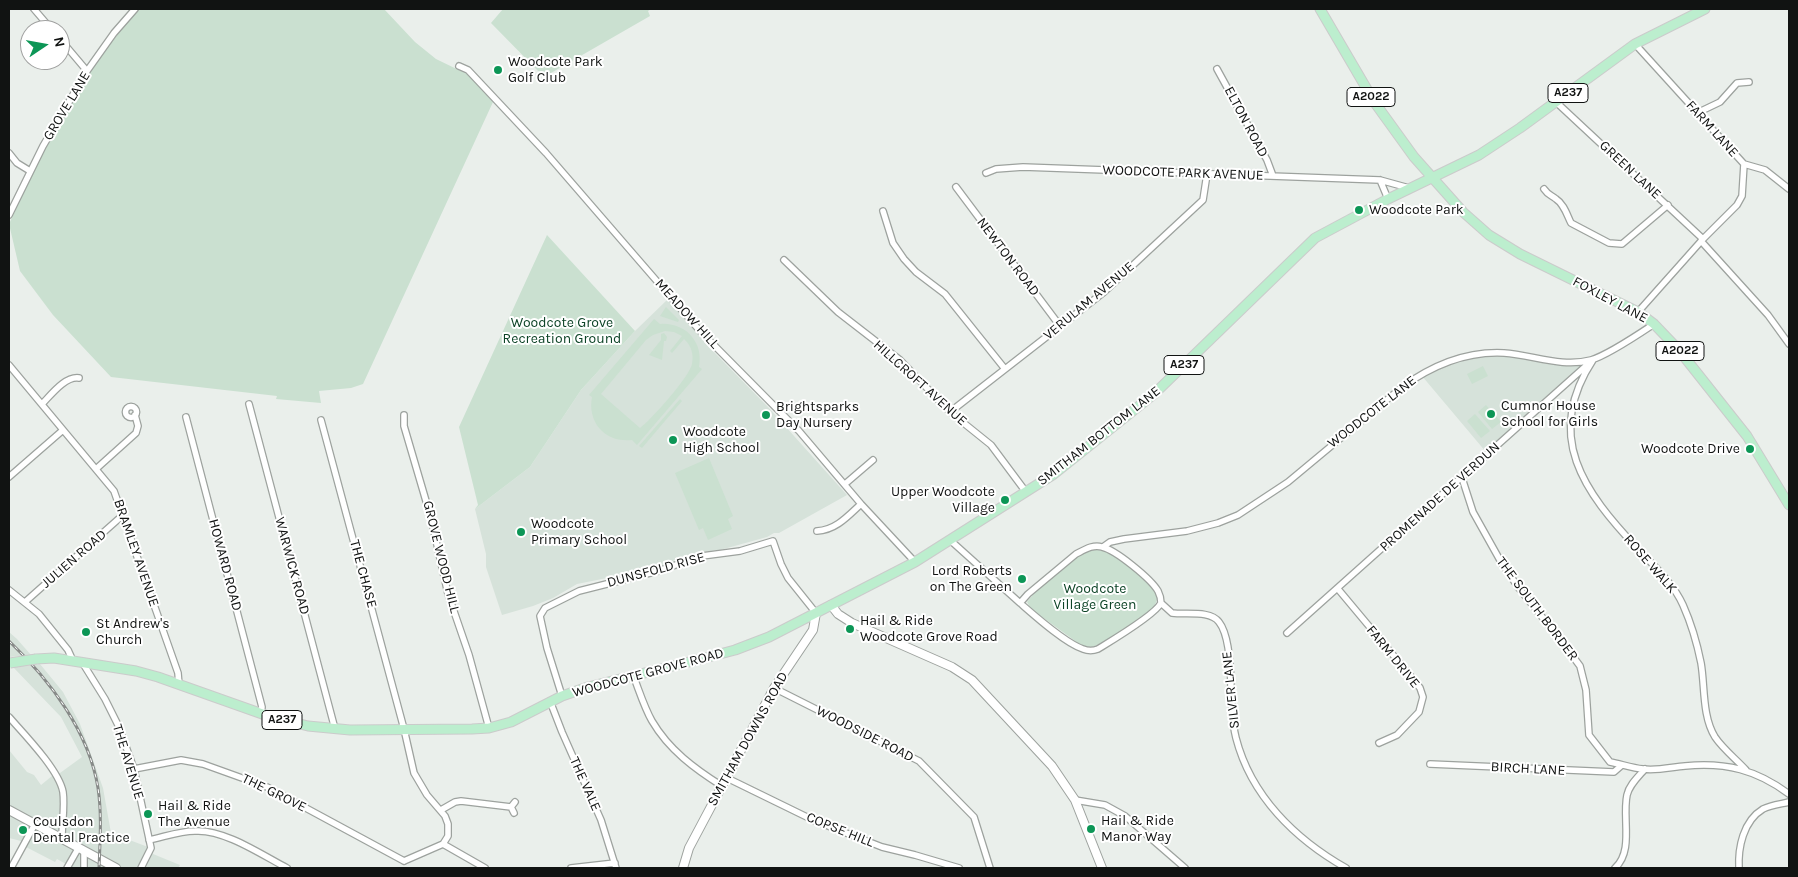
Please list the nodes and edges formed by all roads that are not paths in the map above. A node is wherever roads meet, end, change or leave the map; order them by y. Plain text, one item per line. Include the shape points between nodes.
1 (34, 9) edge
2 (135, 9) edge
3 (1320, 9) edge
4 (1705, 9) edge
5 (43, 20) edge
6 (1635, 44) junction
7 (70, 51) edge
8 (459, 66) dead end
9 (1217, 69) dead end
10 (87, 71) junction
11 (1750, 82) dead end
12 (1556, 102) junction
13 (1697, 113) junction
14 (9, 153) edge
15 (1744, 164) junction
16 (30, 171) junction
17 (986, 173) dead end
18 (1207, 174) junction
19 (1273, 176) junction
20 (1432, 179) junction
21 (1380, 180) junction
22 (956, 187) dead end
23 (1410, 189) junction
24 (1544, 189) dead end
25 (1789, 189) edge
26 (1388, 199) junction
27 (1668, 205) junction
28 (883, 211) dead end
29 (10, 212) edge
30 (1702, 240) junction
31 (784, 260) dead end
32 (1638, 312) junction
33 (1654, 324) junction
34 (1060, 326) junction
35 (1789, 344) edge
36 (1593, 360) junction
37 (9, 365) edge
38 (1005, 369) junction
39 (79, 378) dead end
40 (42, 404) junction
41 (250, 404) dead end
42 (950, 412) junction
43 (135, 415) dead end
44 (404, 415) dead end
45 (186, 417) dead end
46 (321, 420) dead end
47 (64, 430) junction
48 (873, 460) dead end
49 (96, 469) junction
50 (9, 478) edge
51 (1462, 478) junction
52 (846, 484) junction
53 (1026, 492) junction
54 (861, 504) junction
55 (1789, 505) edge
56 (124, 516) junction
57 (817, 530) dead end
58 (950, 540) junction
59 (1103, 546) junction
60 (915, 562) junction
61 (1338, 589) junction
62 (9, 590) edge
63 (25, 602) junction
64 (1020, 603) junction
65 (1161, 603) junction
66 (831, 605) junction
67 (816, 612) junction
68 (1287, 633) dead end
69 (78, 662) junction
70 (9, 663) edge
71 (633, 675) junction
72 (179, 685) junction
73 (774, 688) junction
74 (562, 696) junction
75 (550, 701) junction
76 (261, 714) junction
77 (9, 716) edge
78 (489, 728) junction
79 (335, 729) junction
80 (404, 730) junction
81 (1379, 743) dead end
82 (1430, 764) dead end
83 (1622, 765) junction
84 (134, 769) junction
85 (1645, 769) junction
86 (1746, 770) junction
87 (726, 778) junction
88 (722, 786) junction
89 (1789, 794) edge
90 (1075, 800) junction
91 (1789, 802) edge
92 (9, 810) edge
93 (441, 810) junction
94 (514, 813) dead end
95 (35, 824) junction
96 (62, 838) junction
97 (149, 840) junction
98 (442, 844) junction
99 (82, 849) junction
100 (404, 861) junction
101 (616, 866) edge
102 (11, 868) edge
103 (67, 868) edge
104 (84, 868) edge
105 (116, 868) edge
106 (141, 868) edge
107 (287, 868) edge
108 (406, 868) edge
109 (485, 868) edge
110 (571, 868) edge
111 (683, 868) edge
112 (959, 868) edge
113 (990, 868) edge
114 (1102, 868) edge
115 (1185, 868) edge
116 (1346, 868) edge
117 (1614, 868) edge
118 (1739, 868) edge

1 - 5 street
2 - 10 street, GROVE LANE via 114,32
3 - 20 main road, A2022 via 1375,103
4 - 6 main road, A237
6 - 12 main road, A237
6 - 13 street, FARM LANE
7 - 10 street
8 - 52 street, MEADOW HILL via 468,70 546,153 700,331
9 - 19 street, ELTON ROAD
10 - 16 street, GROVE LANE
11 - 13 street via 1737,83 1720,102
12 - 20 main road, A237 via 1479,155
12 - 27 street, GREEN LANE
13 - 15 street, FARM LANE
14 - 16 street
15 - 25 street via 1765,170
15 - 30 street, FARM LANE via 1742,196
16 - 29 street, GROVE LANE
17 - 18 street, WOODCOTE PARK AVENUE via 1023,166
18 - 19 street, WOODCOTE PARK AVENUE
18 - 34 street, VERULAM AVENUE via 1203,200 1104,292
19 - 21 street, WOODCOTE PARK AVENUE
20 - 23 main road, SMITHAM BOTTOM LANE / A237
20 - 32 main road, FOXLEY LANE / A2022 via 1490,235 1520,254
21 - 23 street, WOODCOTE PARK AVENUE
21 - 26 street
22 - 34 street, NEWTON ROAD
23 - 26 main road, SMITHAM BOTTOM LANE / A237
24 - 27 street via 1548,195 1558,199 1571,223 1609,243 1622,244
26 - 53 main road, SMITHAM BOTTOM LANE / A237 via 1314,238 1154,394 1054,474
27 - 30 street, GREEN LANE
28 - 38 street via 893,243 904,259 945,294
30 - 32 street, FARM LANE
30 - 35 street, GREEN LANE via 1768,315
31 - 42 street, HILLCROFT AVENUE via 838,312 900,360
32 - 33 main road, FOXLEY LANE / A2022
33 - 36 street, WOODCOTE LANE
33 - 55 main road, FOXLEY LANE / A2022 via 1747,436
34 - 38 street, VERULAM AVENUE
36 - 51 street, PROMENADE DE VERDUN
36 - 59 street, WOODCOTE LANE via 1556,362 1490,353 1444,362 1401,388 1288,482 1238,515 1187,531 1124,539
36 - 86 street, ROSE WALK via 1582,377 1572,408 1572,443 1578,466 1606,515 1678,596 1699,653 1708,717 1714,736
37 - 40 street, BRAMLEY AVENUE
38 - 42 street, VERULAM AVENUE
39 - 40 street via 67,380
40 - 47 street, BRAMLEY AVENUE
41 - 79 street, WARWICK ROAD
42 - 53 street, HILLCROFT AVENUE via 996,451
43 - 49 street via 136,433
44 - 78 street, GROVE WOOD HILL via 404,426 429,509 448,594 474,669
45 - 76 street, HOWARD ROAD via 262,707
46 - 80 street, THE CHASE
47 - 49 street, BRAMLEY AVENUE
47 - 50 street
48 - 52 street
49 - 56 street, BRAMLEY AVENUE via 114,490
51 - 61 street, PROMENADE DE VERDUN
51 - 83 street, THE SOUTH BORDER via 1473,512 1501,562 1580,666 1586,690 1589,734 1610,762
52 - 54 street, MEADOW HILL
53 - 58 main road, SMITHAM BOTTOM LANE / A237
54 - 57 street via 836,526
54 - 60 street, MEADOW HILL
56 - 63 street, JULIEN ROAD
56 - 72 street, BRAMLEY AVENUE via 178,673
58 - 60 main road, SMITHAM BOTTOM LANE / A237
58 - 64 street
59 - 64 street via 1076,554
59 - 65 street via 1122,557 1156,588
60 - 66 main road, SMITHAM BOTTOM LANE / A237
61 - 68 street, PROMENADE DE VERDUN
61 - 81 street, FARM DRIVE via 1422,692 1419,712 1397,735
62 - 63 street, THE AVENUE
63 - 69 street, THE AVENUE
64 - 65 street via 1073,644 1089,651 1098,649 1142,620
65 - 116 street, SILVER LANE via 1172,613 1211,616 1220,624 1227,648 1233,726 1246,767 1262,795 1288,826
66 - 67 main road, SMITHAM BOTTOM LANE / A237
66 - 90 main road via 852,623 952,667 972,680 1052,766
67 - 71 main road, WOODCOTE GROVE ROAD / A237 via 770,637 735,650
67 - 73 main road, SMITHAM DOWNS ROAD via 813,630
67 - 74 street, DUNSFOLD RISE via 788,578 773,541 740,551 702,556 586,589 567,596 542,611 540,616
69 - 70 main road, WOODCOTE GROVE ROAD / A237, bridge via 54,658
69 - 72 main road, WOODCOTE GROVE ROAD / A237 via 136,671
69 - 84 street, THE AVENUE via 105,699
71 - 74 main road, WOODCOTE GROVE ROAD / A237
71 - 88 street via 652,722 665,739 682,758
72 - 76 main road, WOODCOTE GROVE ROAD / A237
73 - 87 main road, SMITHAM DOWNS ROAD
73 - 113 street, WOODSIDE ROAD via 919,761 974,817
74 - 75 main road, WOODCOTE GROVE ROAD / A237
75 - 78 main road, WOODCOTE GROVE ROAD / A237 via 511,722
75 - 101 street, THE VALE via 601,820
76 - 79 main road, WOODCOTE GROVE ROAD / A237
77 - 96 street via 59,781 63,800
78 - 80 main road, WOODCOTE GROVE ROAD / A237
79 - 80 main road, WOODCOTE GROVE ROAD / A237
80 - 93 street, THE CHASE via 414,773
82 - 83 street, BIRCH LANE via 1614,772
83 - 85 street, THE SOUTH BORDER
84 - 97 street, THE AVENUE
84 - 100 street, THE GROVE via 180,760 212,766 266,787
85 - 86 street, THE SOUTH BORDER via 1690,765
85 - 117 street via 1627,794 1625,852
86 - 89 street, THE SOUTH BORDER
87 - 88 main road, SMITHAM DOWNS ROAD
87 - 112 street, COPSE HILL via 813,820 882,847
88 - 111 main road, SMITHAM DOWNS ROAD via 689,848
90 - 114 main road
90 - 115 street via 1105,805 1125,816
91 - 118 street via 1763,809 1752,820 1741,842
92 - 95 main road
93 - 94 street via 461,801 513,804
93 - 98 street via 448,824 448,836
95 - 96 main road
95 - 102 street
96 - 99 main road
97 - 106 street, THE AVENUE via 151,850
97 - 107 street via 205,831 232,840
98 - 100 street
98 - 109 street
99 - 103 street
99 - 104 street
99 - 105 main road
100 - 108 street
101 - 110 street

